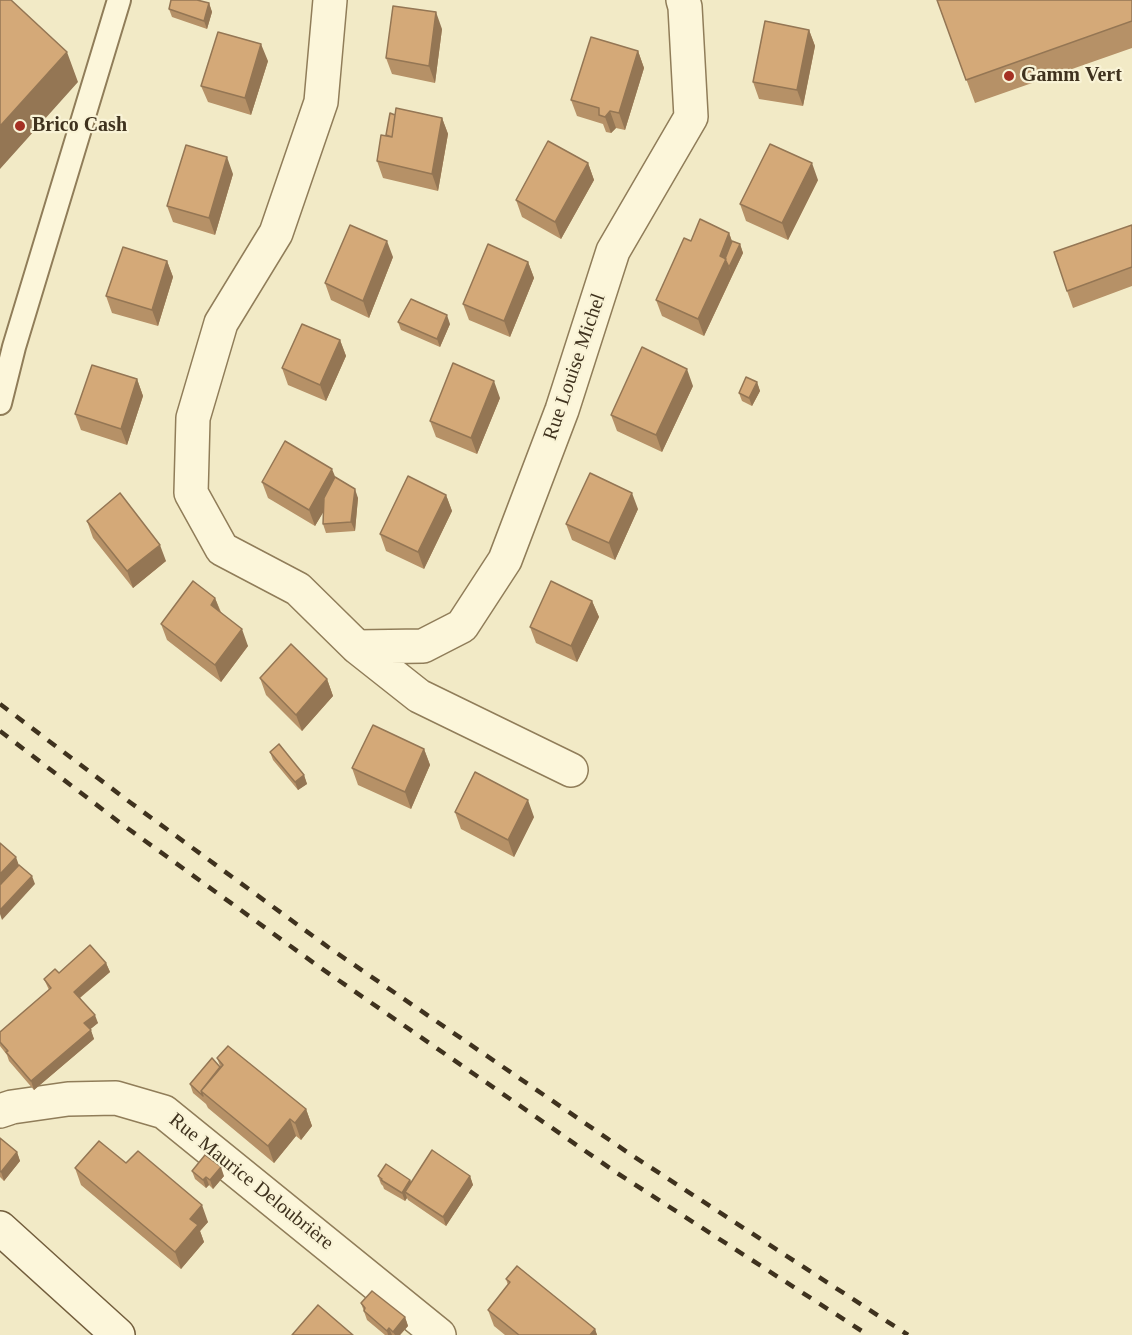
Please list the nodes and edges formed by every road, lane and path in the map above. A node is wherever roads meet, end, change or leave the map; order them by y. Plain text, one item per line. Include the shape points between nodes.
1 (119, 0) edge
2 (330, 0) edge
3 (682, 0) edge
4 (0, 403) edge
5 (357, 647) junction
6 (571, 770) dead end
7 (0, 1111) edge
8 (0, 1228) edge
9 (118, 1335) edge
10 (439, 1335) edge

1 - 4 lane
2 - 5 street via 321,102 276,233 221,323 193,418 191,493 222,549 298,589
3 - 5 street, Rue Louise Michel via 691,117 613,251 562,410 506,560 462,626 423,646
5 - 6 street via 419,696
7 - 10 street, Rue Maurice Deloubrière via 68,1099 116,1098 164,1112
8 - 9 street

